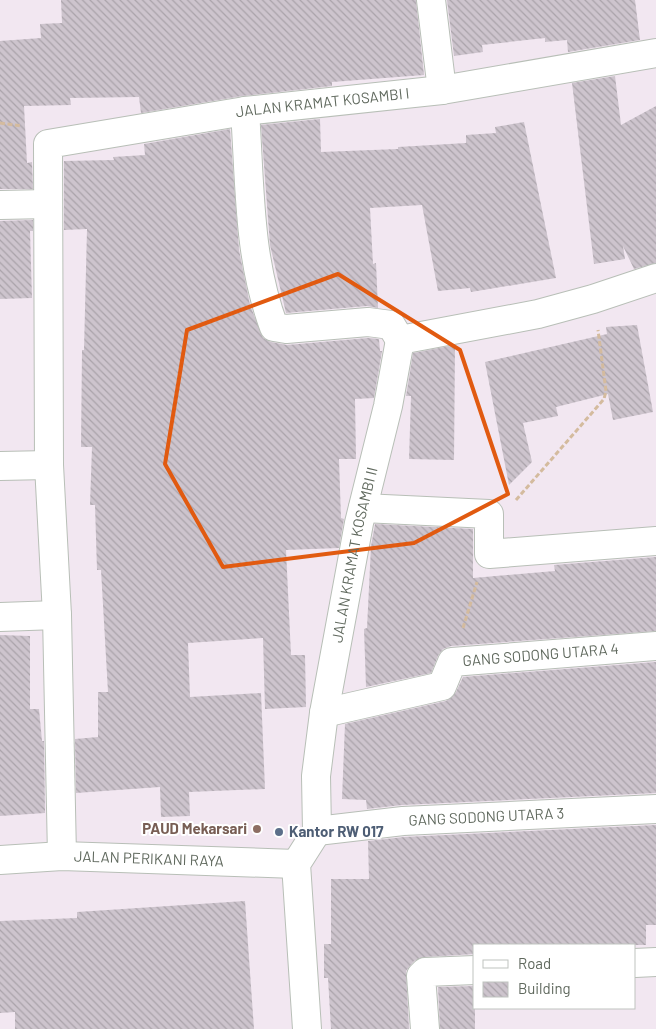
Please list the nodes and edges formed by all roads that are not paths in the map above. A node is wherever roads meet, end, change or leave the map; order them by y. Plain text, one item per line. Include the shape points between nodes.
1 (431, 0) edge
2 (656, 53) edge
3 (442, 90) junction
4 (244, 111) junction
5 (48, 204) junction
6 (0, 205) edge
7 (656, 278) edge
8 (400, 340) junction
9 (48, 465) junction
10 (0, 466) edge
11 (363, 508) junction
12 (656, 541) edge
13 (57, 615) junction
14 (0, 617) edge
15 (656, 646) edge
16 (324, 713) junction
17 (656, 809) edge
18 (317, 831) junction
19 (62, 856) junction
20 (0, 860) edge
21 (296, 864) junction
22 (656, 962) edge
23 (636, 963) edge
24 (473, 970) edge
25 (307, 1029) edge
26 (425, 1029) edge

1 - 3 street
2 - 3 street, JALAN KRAMAT KOSAMBI I
3 - 4 street, JALAN KRAMAT KOSAMBI I
4 - 5 street, JALAN KRAMAT KOSAMBI I via 48,144
4 - 8 street via 253,243 274,327 382,323 391,325
5 - 6 street
5 - 9 street
7 - 8 street via 538,314
8 - 11 street, JALAN KRAMAT KOSAMBI II
9 - 10 street
9 - 13 street
11 - 12 street via 489,514 489,554
11 - 16 street, JALAN KRAMAT KOSAMBI II
13 - 14 street
13 - 19 street
15 - 16 street, GANG SODONG UTARA 4 via 452,662 442,686
16 - 18 street, JALAN KRAMAT KOSAMBI II via 316,776
17 - 18 street, GANG SODONG UTARA 3 via 402,821
18 - 21 street
19 - 20 street, JALAN PERIKANI RAYA
19 - 21 street, JALAN PERIKANI RAYA
21 - 25 street
22 - 23 street
24 - 26 street via 425,972 421,976

